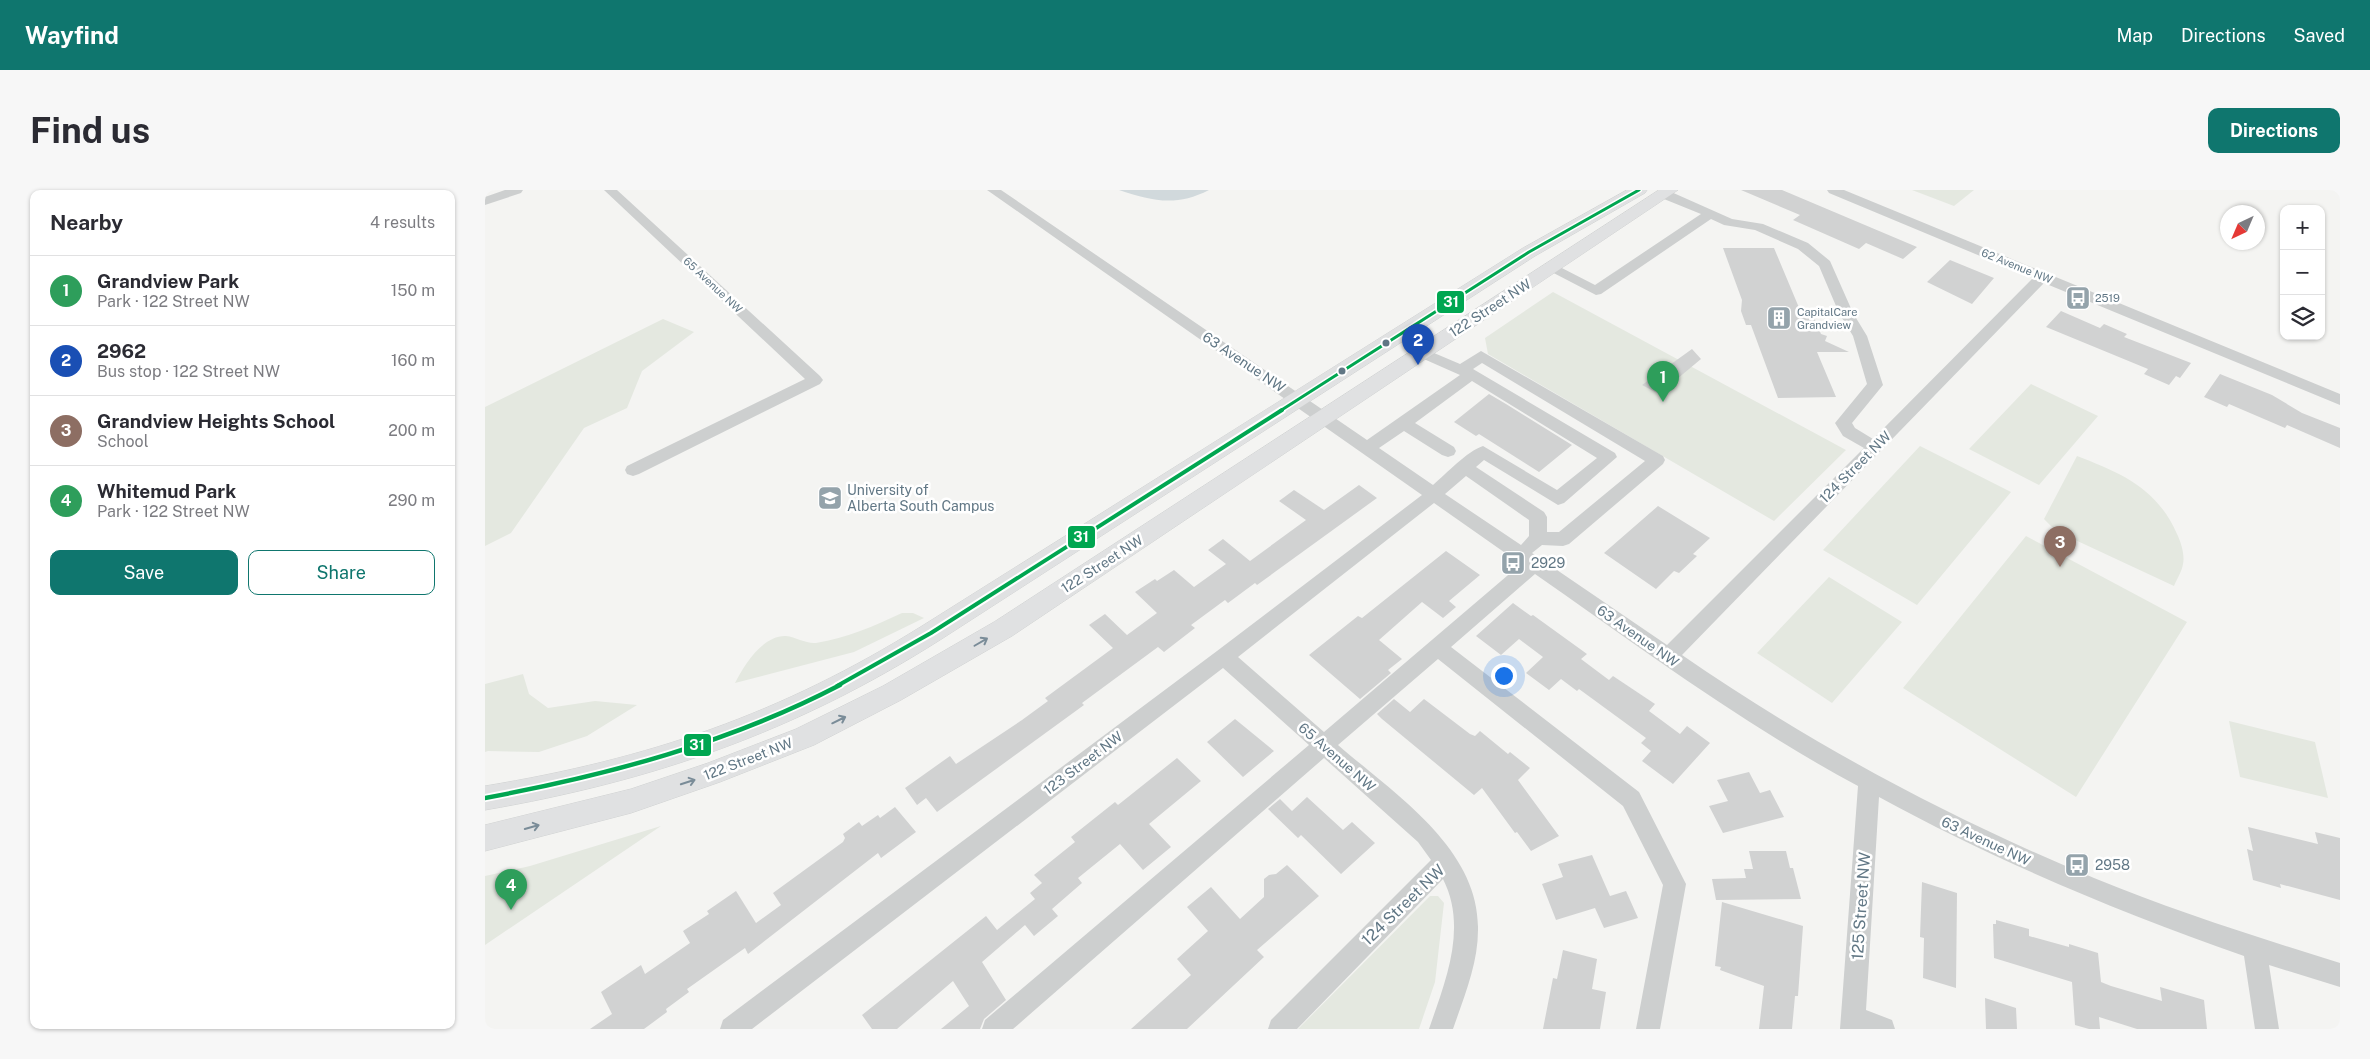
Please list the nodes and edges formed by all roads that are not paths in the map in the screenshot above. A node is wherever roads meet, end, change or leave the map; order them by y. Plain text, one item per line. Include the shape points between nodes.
1 (517, 190) edge
2 (610, 190) edge
3 (993, 190) edge
4 (1639, 190) edge
5 (1833, 190) edge
6 (1667, 192) edge
7 (485, 202) edge
8 (1710, 214) junction
9 (1551, 268) junction
10 (1491, 276) junction
11 (2042, 277) junction
12 (1422, 353) junction
13 (1467, 372) junction
14 (1299, 400) junction
15 (2340, 400) edge
16 (1323, 417) junction
17 (1404, 423) junction
18 (1875, 447) junction
19 (1367, 448) junction
20 (1448, 451) dead end
21 (1464, 467) junction
22 (633, 470) dead end
23 (1433, 495) junction
24 (1558, 499) junction
25 (1538, 516) junction
26 (1538, 538) junction
27 (1527, 559) junction
28 (1437, 648) junction
29 (1223, 656) junction
30 (1668, 657) junction
31 (1325, 746) junction
32 (1869, 783) junction
33 (485, 798) edge
34 (490, 839) edge
35 (1446, 861) junction
36 (2255, 950) junction
37 (2340, 975) edge
38 (1852, 1024) edge
39 (732, 1029) edge
40 (994, 1029) edge
41 (1280, 1029) edge
42 (1441, 1029) edge
43 (1647, 1029) edge
44 (1883, 1029) edge
45 (2267, 1029) edge

1 - 7 street
2 - 22 street, 65 Avenue NW via 815,380
3 - 14 street, 63 Avenue NW
4 - 10 main road, 122 Street NW
5 - 11 street, 62 Avenue NW
6 - 8 street
6 - 9 main road, 122 Street NW
8 - 9 street via 1596,291
8 - 18 street via 1729,222 1758,227 1803,246 1825,264 1846,313 1860,336 1875,385 1843,423 1849,432
9 - 12 main road, 122 Street NW
10 - 14 main road, 122 Street NW
10 - 16 main road via 1427,333 1324,402 1320,408
11 - 15 street, 62 Avenue NW
11 - 18 street, 124 Street NW
12 - 13 street
12 - 16 main road, 122 Street NW
13 - 17 street
13 - 24 street via 1609,457
13 - 26 street via 1481,356 1657,460 1563,539
14 - 16 street, 63 Avenue NW
14 - 33 main road, 122 Street NW via 900,652 817,698 723,737 634,766
16 - 19 street, 63 Avenue NW
34 -> 16 main road, 122 Street NW via 631,801 711,774 805,737 892,694 1003,629
17 - 19 street
17 - 20 street
18 - 30 street, 124 Street NW
19 - 23 street, 63 Avenue NW
21 - 23 street
21 - 24 street via 1483,452
21 - 25 street
23 - 27 street, 63 Avenue NW
23 - 29 street, 123 Street NW
24 - 25 street
25 - 26 street
26 - 27 street
27 - 28 street
27 - 30 street, 63 Avenue NW
28 - 31 street
28 - 43 street via 1631,799 1675,884
29 - 31 street, 65 Avenue NW
29 - 39 street, 123 Street NW
30 - 32 street, 63 Avenue NW via 1761,720
31 - 35 street, 65 Avenue NW via 1426,836
31 - 40 street
32 - 36 street, 63 Avenue NW via 1993,846 2175,921
32 - 38 street, 125 Street NW
35 - 41 street, 124 Street NW
35 - 42 street, 124 Street NW via 1462,896 1467,932 1462,968
36 - 37 street, 63 Avenue NW
36 - 45 street
38 - 44 street

